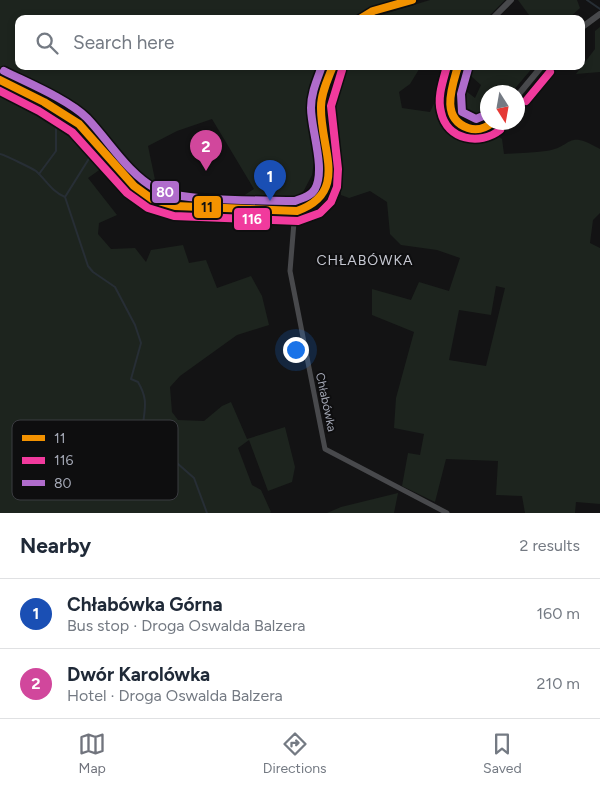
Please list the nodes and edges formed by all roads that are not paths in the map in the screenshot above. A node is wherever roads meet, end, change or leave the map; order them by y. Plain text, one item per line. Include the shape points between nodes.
1 (412, 0) edge
2 (511, 0) edge
3 (366, 15) edge
4 (496, 15) edge
5 (600, 15) edge
6 (585, 25) edge
7 (332, 70) edge
8 (457, 70) edge
9 (539, 70) edge
10 (0, 80) edge
11 (525, 87) edge
12 (480, 129) edge
13 (320, 212) dead end
14 (447, 513) edge

1 - 3 street
2 - 4 street
5 - 6 street
7 - 10 street via 321,107 329,166 324,195 312,206 297,211 175,206 152,199 134,186 79,124
8 - 12 street via 449,100 450,111 461,126
9 - 11 street
13 - 14 street, Chłabówka via 294,222 290,262 325,449

